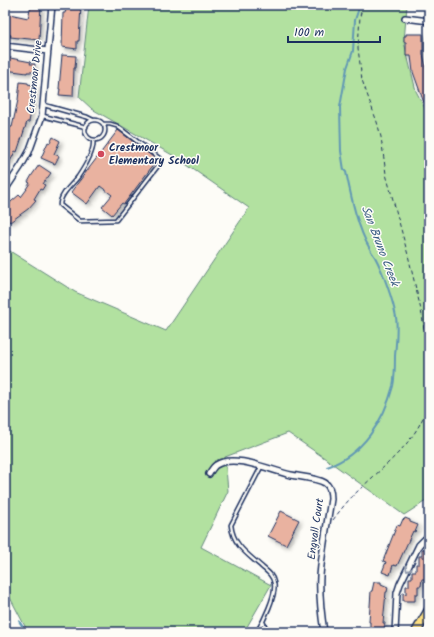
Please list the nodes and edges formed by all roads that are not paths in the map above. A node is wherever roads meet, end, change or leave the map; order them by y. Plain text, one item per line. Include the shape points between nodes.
1 (52, 5) edge
2 (405, 18) dead end
3 (429, 21) edge
4 (5, 46) edge
5 (48, 51) junction
6 (44, 105) junction
7 (42, 116) junction
8 (94, 121) junction
9 (102, 124) junction
10 (86, 127) junction
11 (93, 140) junction
12 (5, 190) edge
13 (261, 467) junction
14 (209, 474) dead end
15 (429, 538) edge
16 (429, 610) edge
17 (263, 622) junction
18 (257, 632) edge
19 (268, 632) edge
20 (324, 632) edge
21 (395, 632) edge
22 (416, 632) edge

1 - 5 street, Crestmoor Drive
2 - 3 street
4 - 5 street
5 - 6 street, Crestmoor Drive
6 - 7 street, Crestmoor Drive
6 - 8 lane
7 - 10 lane
7 - 12 street, Crestmoor Drive via 29,152
8 - 9 lane
8 - 10 lane
9 - 11 lane via 105,130 103,135
9 - 11 lane via 115,125 161,160 116,220 80,221 60,205 67,189 78,177 93,149
10 - 11 lane via 86,135
13 - 14 street, Engvall Court via 241,462 222,463 216,465
13 - 17 lane via 231,525 236,542 272,576 275,584
13 - 20 street, Engvall Court via 325,483 329,487 331,493 320,578
15 -> 21 street via 420,545 400,584
16 - 22 main road
17 - 18 lane
17 - 19 lane

